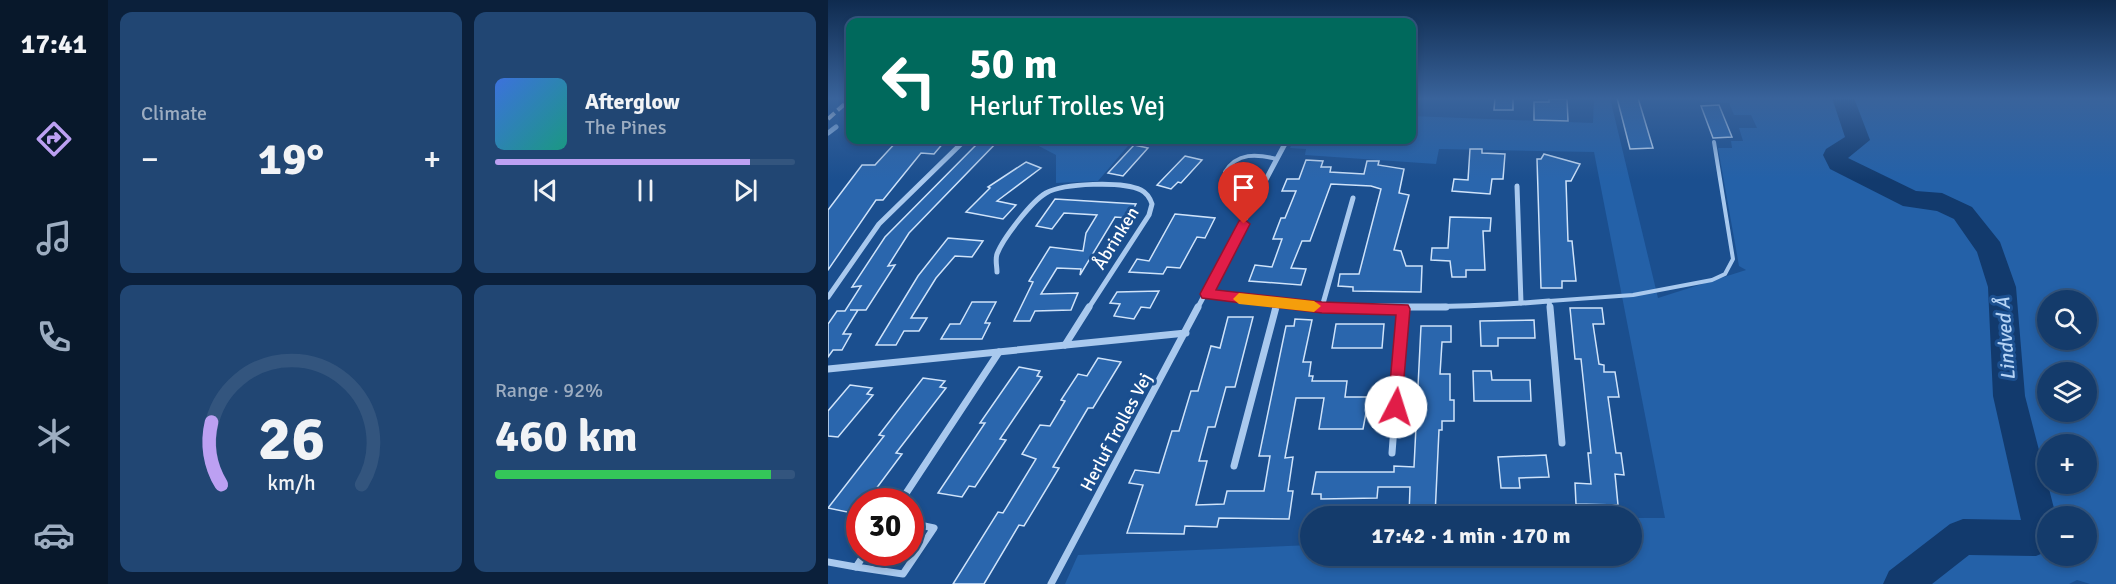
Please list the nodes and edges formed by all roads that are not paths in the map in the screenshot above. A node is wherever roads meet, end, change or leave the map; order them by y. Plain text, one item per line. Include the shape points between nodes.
1 (836, 126) dead end
2 (828, 133) edge
3 (1714, 142) dead end
4 (961, 144) edge
5 (1285, 144) edge
6 (1277, 159) junction
7 (1517, 186) dead end
8 (1353, 198) dead end
9 (1253, 206) junction
10 (997, 272) dead end
11 (1207, 294) junction
12 (828, 297) edge
13 (1549, 300) junction
14 (1277, 303) junction
15 (1521, 303) junction
16 (1322, 307) junction
17 (1403, 309) junction
18 (1186, 333) junction
19 (1065, 345) junction
20 (999, 352) junction
21 (828, 369) edge
22 (1562, 443) dead end
23 (1392, 453) dead end
24 (1234, 466) dead end
25 (910, 488) edge
26 (924, 526) edge
27 (924, 543) edge
28 (828, 562) edge
29 (908, 566) edge
30 (856, 567) joint
31 (1051, 584) edge

1 - 2 street
3 - 13 lane via 1733,259 1725,274 1633,296
4 - 12 street via 879,224
5 - 6 street, Herluf Trolles Vej
6 - 9 street, Herluf Trolles Vej
6 - 9 lane via 1255,154 1242,156 1227,166 1227,180
7 - 15 street
8 - 16 street
9 - 11 street, Herluf Trolles Vej
10 - 19 street, Åbrinken via 997,254 1045,193 1077,185 1136,188 1147,194 1152,210
11 - 14 street
11 - 18 street, Herluf Trolles Vej
13 - 15 street
13 - 22 street
14 - 16 street
14 - 24 street
15 - 17 street
16 - 17 street
17 - 23 street
18 - 19 street
18 - 31 street, Herluf Trolles Vej
19 - 20 street
20 - 21 street
20 - 25 street
26 - 27 street via 934,528
28 - 30 street
29 - 30 street via 903,574

